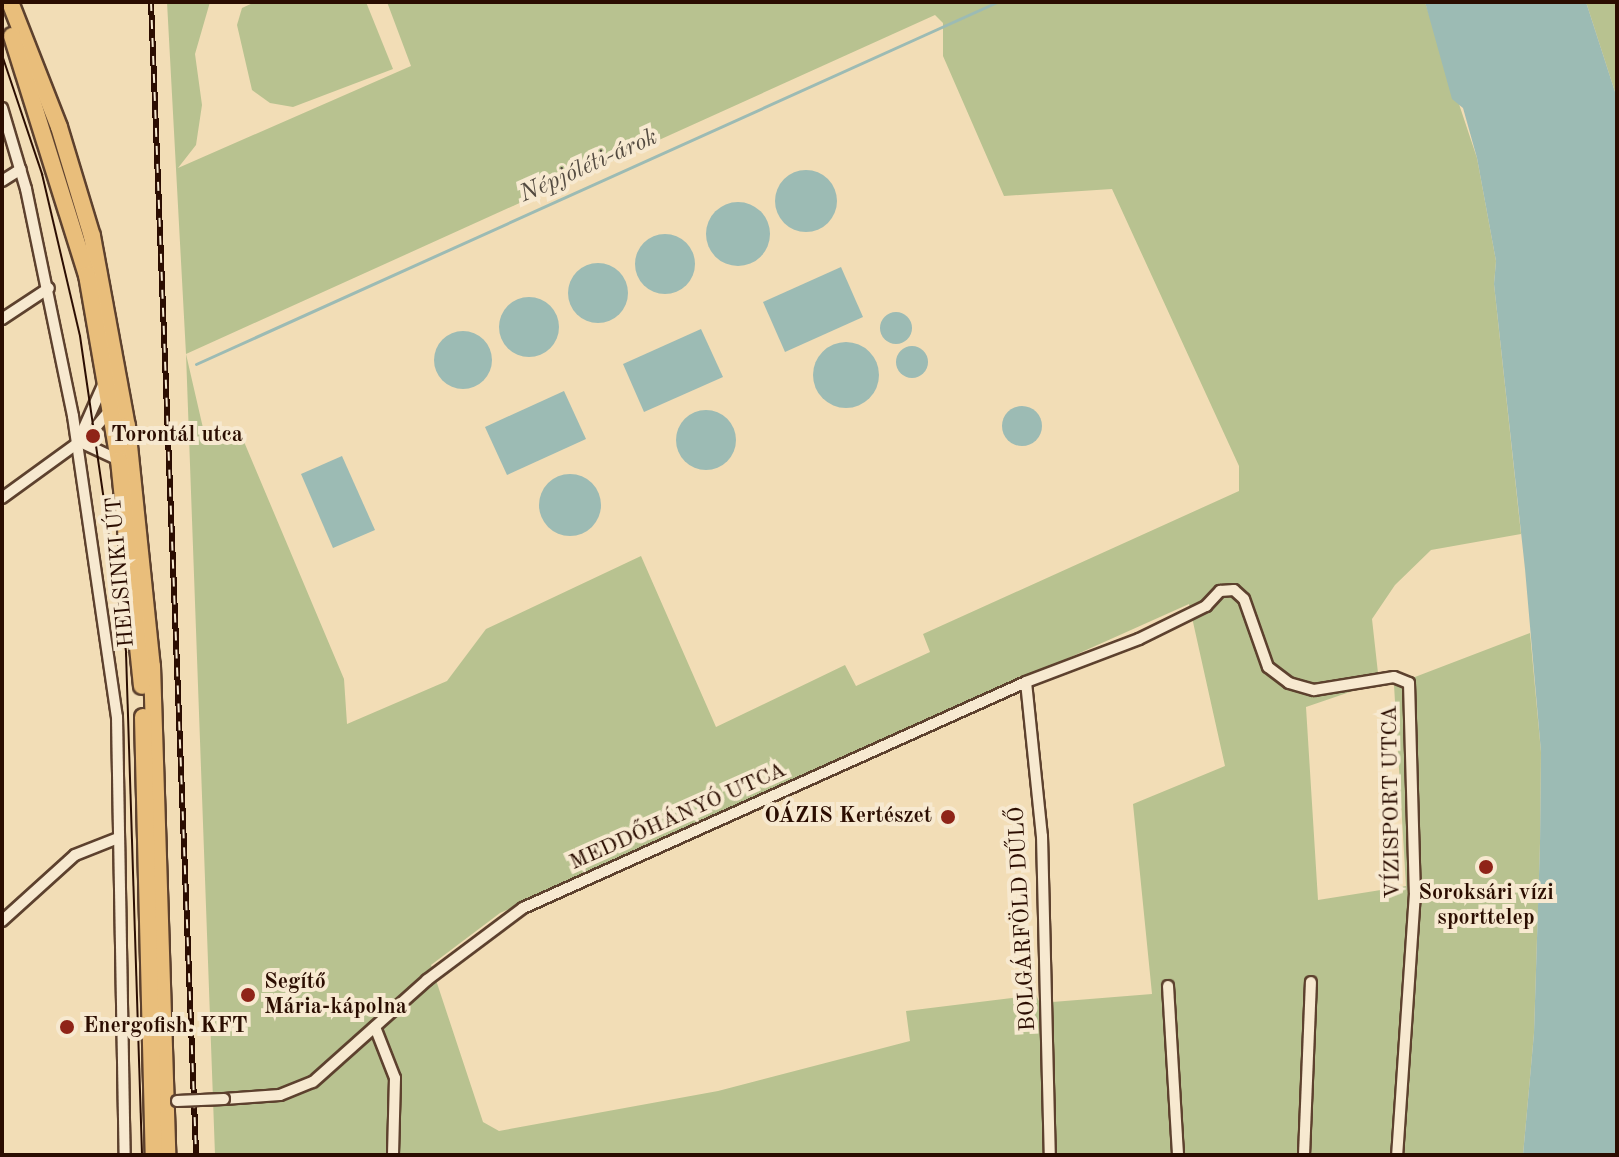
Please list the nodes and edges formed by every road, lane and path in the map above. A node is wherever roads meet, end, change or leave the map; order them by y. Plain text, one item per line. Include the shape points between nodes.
1 (10, 2) edge
2 (2, 10) edge
3 (2, 108) edge
4 (21, 169) junction
5 (2, 181) edge
6 (49, 288) junction
7 (2, 319) edge
8 (106, 371) junction
9 (123, 393) junction
10 (111, 409) junction
11 (78, 441) junction
12 (119, 460) junction
13 (2, 498) edge
14 (1234, 590) joint
15 (1026, 682) junction
16 (118, 838) junction
17 (2, 921) edge
18 (1311, 982) dead end
19 (1168, 986) dead end
20 (375, 1027) junction
21 (152, 1090) junction
22 (171, 1102) junction
23 (153, 1115) junction
24 (125, 1155) edge
25 (154, 1155) edge
26 (167, 1155) edge
27 (393, 1155) edge
28 (1050, 1155) edge
29 (1178, 1155) edge
30 (1304, 1155) edge
31 (1397, 1155) edge

1 - 9 main road, HELSINKI ÚT via 83,202
2 - 8 main road, HELSINKI ÚT via 78,239
3 - 4 street, HELSINKI ÚT
4 - 5 street
4 - 6 street, HELSINKI ÚT
6 - 7 street
6 - 11 street, HELSINKI ÚT
8 - 10 main road, HELSINKI ÚT
8 - 11 street via 96,407
9 - 10 street
9 - 22 main road, HELSINKI ÚT via 144,548 152,666
10 - 11 street
10 - 12 main road, HELSINKI ÚT
11 - 12 street
11 - 13 street
11 - 16 street, HELSINKI ÚT via 117,717
12 - 21 main road, HELSINKI ÚT via 141,667
14 - 15 street, MEDDŐHÁNYÓ UTCA via 1220,591 1206,606 1139,639
14 - 31 street, VÍZISPORT UTCA via 1244,599 1268,667 1289,683 1314,690 1394,677 1409,683 1415,893
15 - 20 street, MEDDŐHÁNYÓ UTCA via 523,908 427,980
15 - 28 street, BOLGÁRFÖLD DŰLŐ via 1042,836
16 - 17 street via 75,855
16 - 24 street, HELSINKI ÚT
18 - 30 street
19 - 29 street
20 - 22 street, MEDDŐHÁNYÓ UTCA, bridge via 304,1087 280,1095
20 - 27 street via 395,1078
21 - 22 main road
21 - 23 main road, HELSINKI ÚT
22 - 23 main road
22 - 26 main road, HELSINKI ÚT
23 - 25 main road, HELSINKI ÚT

